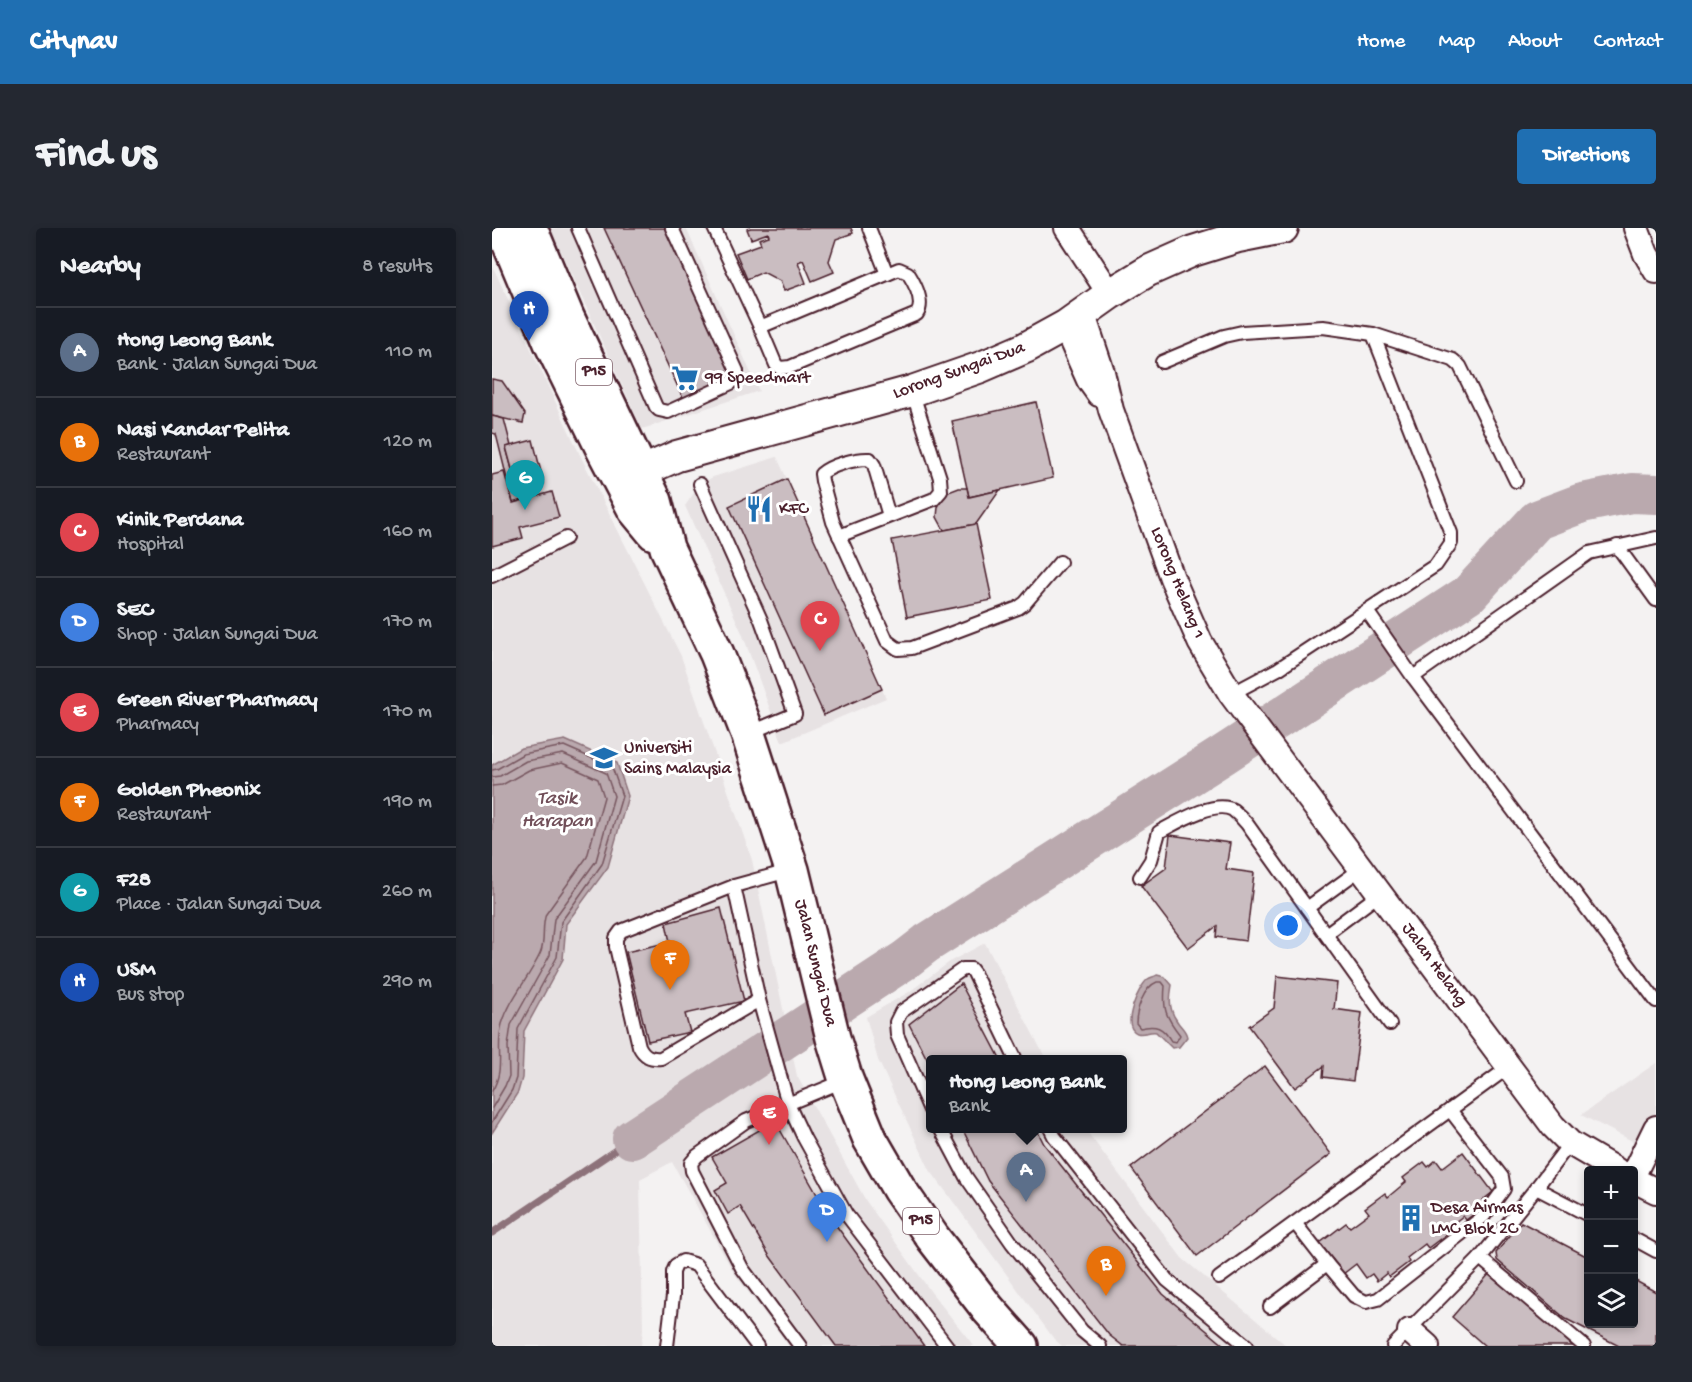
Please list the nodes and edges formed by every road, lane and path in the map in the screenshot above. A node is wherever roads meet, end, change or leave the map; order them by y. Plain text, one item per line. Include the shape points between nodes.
1 (503, 228) edge
2 (530, 228) edge
3 (578, 228) edge
4 (672, 228) edge
5 (714, 228) edge
6 (869, 228) edge
7 (1068, 228) edge
8 (1283, 228) edge
9 (1636, 228) edge
10 (1656, 271) edge
11 (887, 274) junction
12 (1110, 294) junction
13 (1074, 320) junction
14 (760, 327) junction
15 (1373, 334) junction
16 (1162, 362) dead end
17 (912, 391) junction
18 (630, 476) junction
19 (1516, 481) dead end
20 (700, 484) dead end
21 (889, 516) junction
22 (839, 536) junction
23 (566, 538) dead end
24 (1656, 538) edge
25 (1617, 546) junction
26 (1060, 562) dead end
27 (492, 576) edge
28 (1656, 600) edge
29 (1367, 611) junction
30 (1413, 677) junction
31 (1238, 703) junction
32 (748, 734) junction
33 (1267, 743) joint
34 (1362, 868) junction
35 (792, 870) junction
36 (1140, 877) dead end
37 (734, 886) junction
38 (1381, 893) junction
39 (1307, 908) junction
40 (1326, 934) junction
41 (759, 1000) junction
42 (1656, 1001) edge
43 (1389, 1024) dead end
44 (1014, 1055) edge
45 (1509, 1067) junction
46 (846, 1080) junction
47 (926, 1101) edge
48 (788, 1104) junction
49 (1450, 1110) junction
50 (1656, 1128) edge
51 (943, 1133) edge
52 (1052, 1133) edge
53 (1570, 1143) junction
54 (1610, 1166) edge
55 (1637, 1166) edge
56 (1638, 1182) edge
57 (1536, 1188) junction
58 (1656, 1191) edge
59 (1584, 1213) edge
60 (1295, 1223) junction
61 (1638, 1241) edge
62 (1656, 1251) edge
63 (1480, 1258) junction
64 (1327, 1264) junction
65 (1219, 1278) dead end
66 (1270, 1307) dead end
67 (1410, 1341) edge
68 (666, 1346) edge
69 (757, 1346) edge
70 (800, 1346) edge
71 (947, 1346) edge
72 (1021, 1346) edge
73 (1100, 1346) edge
74 (1247, 1346) edge
75 (1584, 1346) edge

1 - 18 main road, Jalan Sungai Dua / P15 via 551,343
2 - 18 main road, Jalan Sungai Dua / P15
3 - 4 lane via 656,407 668,412 731,383 737,376
5 - 14 lane
6 - 11 lane
7 - 12 street
8 - 12 street, Lorong Sungai Dua via 1193,251
9 - 10 street
11 - 14 lane
11 - 14 lane via 899,269 908,273 920,299 917,314 785,369 776,365
12 - 13 street, Lorong Sungai Dua
13 - 17 street, Lorong Sungai Dua via 1025,348
13 - 31 street, Lorong Helang 1 via 1102,372 1111,410 1172,578 1200,642
15 - 16 lane via 1323,327 1242,332
15 - 19 lane via 1454,360 1460,366
15 - 29 lane via 1451,532 1450,543 1436,565
17 - 18 street, Lorong Sungai Dua via 676,456
17 - 21 lane via 942,491 934,499
18 - 32 main road, Jalan Sungai Dua / P15 via 635,510 667,549 717,654
20 - 32 lane via 761,620 795,714
21 - 22 lane
21 - 22 lane via 870,459 827,470 821,477
22 - 26 lane via 887,641 898,650 1017,608
23 - 27 lane
24 - 25 lane
25 - 28 lane
25 - 30 lane via 1578,560
29 - 30 lane
29 - 31 lane via 1278,669
30 - 42 lane
31 - 33 street, Lorong Helang 1
32 - 35 main road, Jalan Sungai Dua / P15
33 - 34 street, Jalan Helang
34 - 38 street, Jalan Helang
34 - 39 lane
35 - 37 lane
35 - 46 main road, Jalan Sungai Dua / P15
36 - 39 lane via 1151,860 1159,832 1215,807 1232,809
37 - 41 lane
37 - 41 lane via 621,931 616,938 639,1046 651,1059 661,1058
38 - 40 lane
38 - 45 street, Jalan Helang
39 - 40 lane
40 - 43 lane
41 - 48 lane
44 - 47 lane via 974,973 963,969 901,1012 896,1022 897,1035
45 - 49 lane
45 - 53 street, Jalan Helang
46 - 48 lane
46 - 72 main road, Jalan Sungai Dua / P15 via 870,1139 899,1189 988,1309
48 - 70 lane via 746,1121 691,1163 742,1268
48 - 71 lane via 846,1214
49 - 60 lane
49 - 64 lane via 1503,1177 1503,1189 1484,1216 1378,1299 1366,1302 1354,1296
50 - 55 street
51 - 73 lane via 966,1177 1012,1243 1082,1331
52 - 74 lane via 1167,1280
53 - 54 street, Jalan Helang
53 - 57 lane
56 - 58 street
57 - 59 lane
57 - 63 lane
60 - 64 lane
60 - 65 lane
61 - 62 lane
63 - 67 lane
63 - 75 lane
64 - 66 lane
68 - 69 lane via 673,1272 683,1261 696,1265

